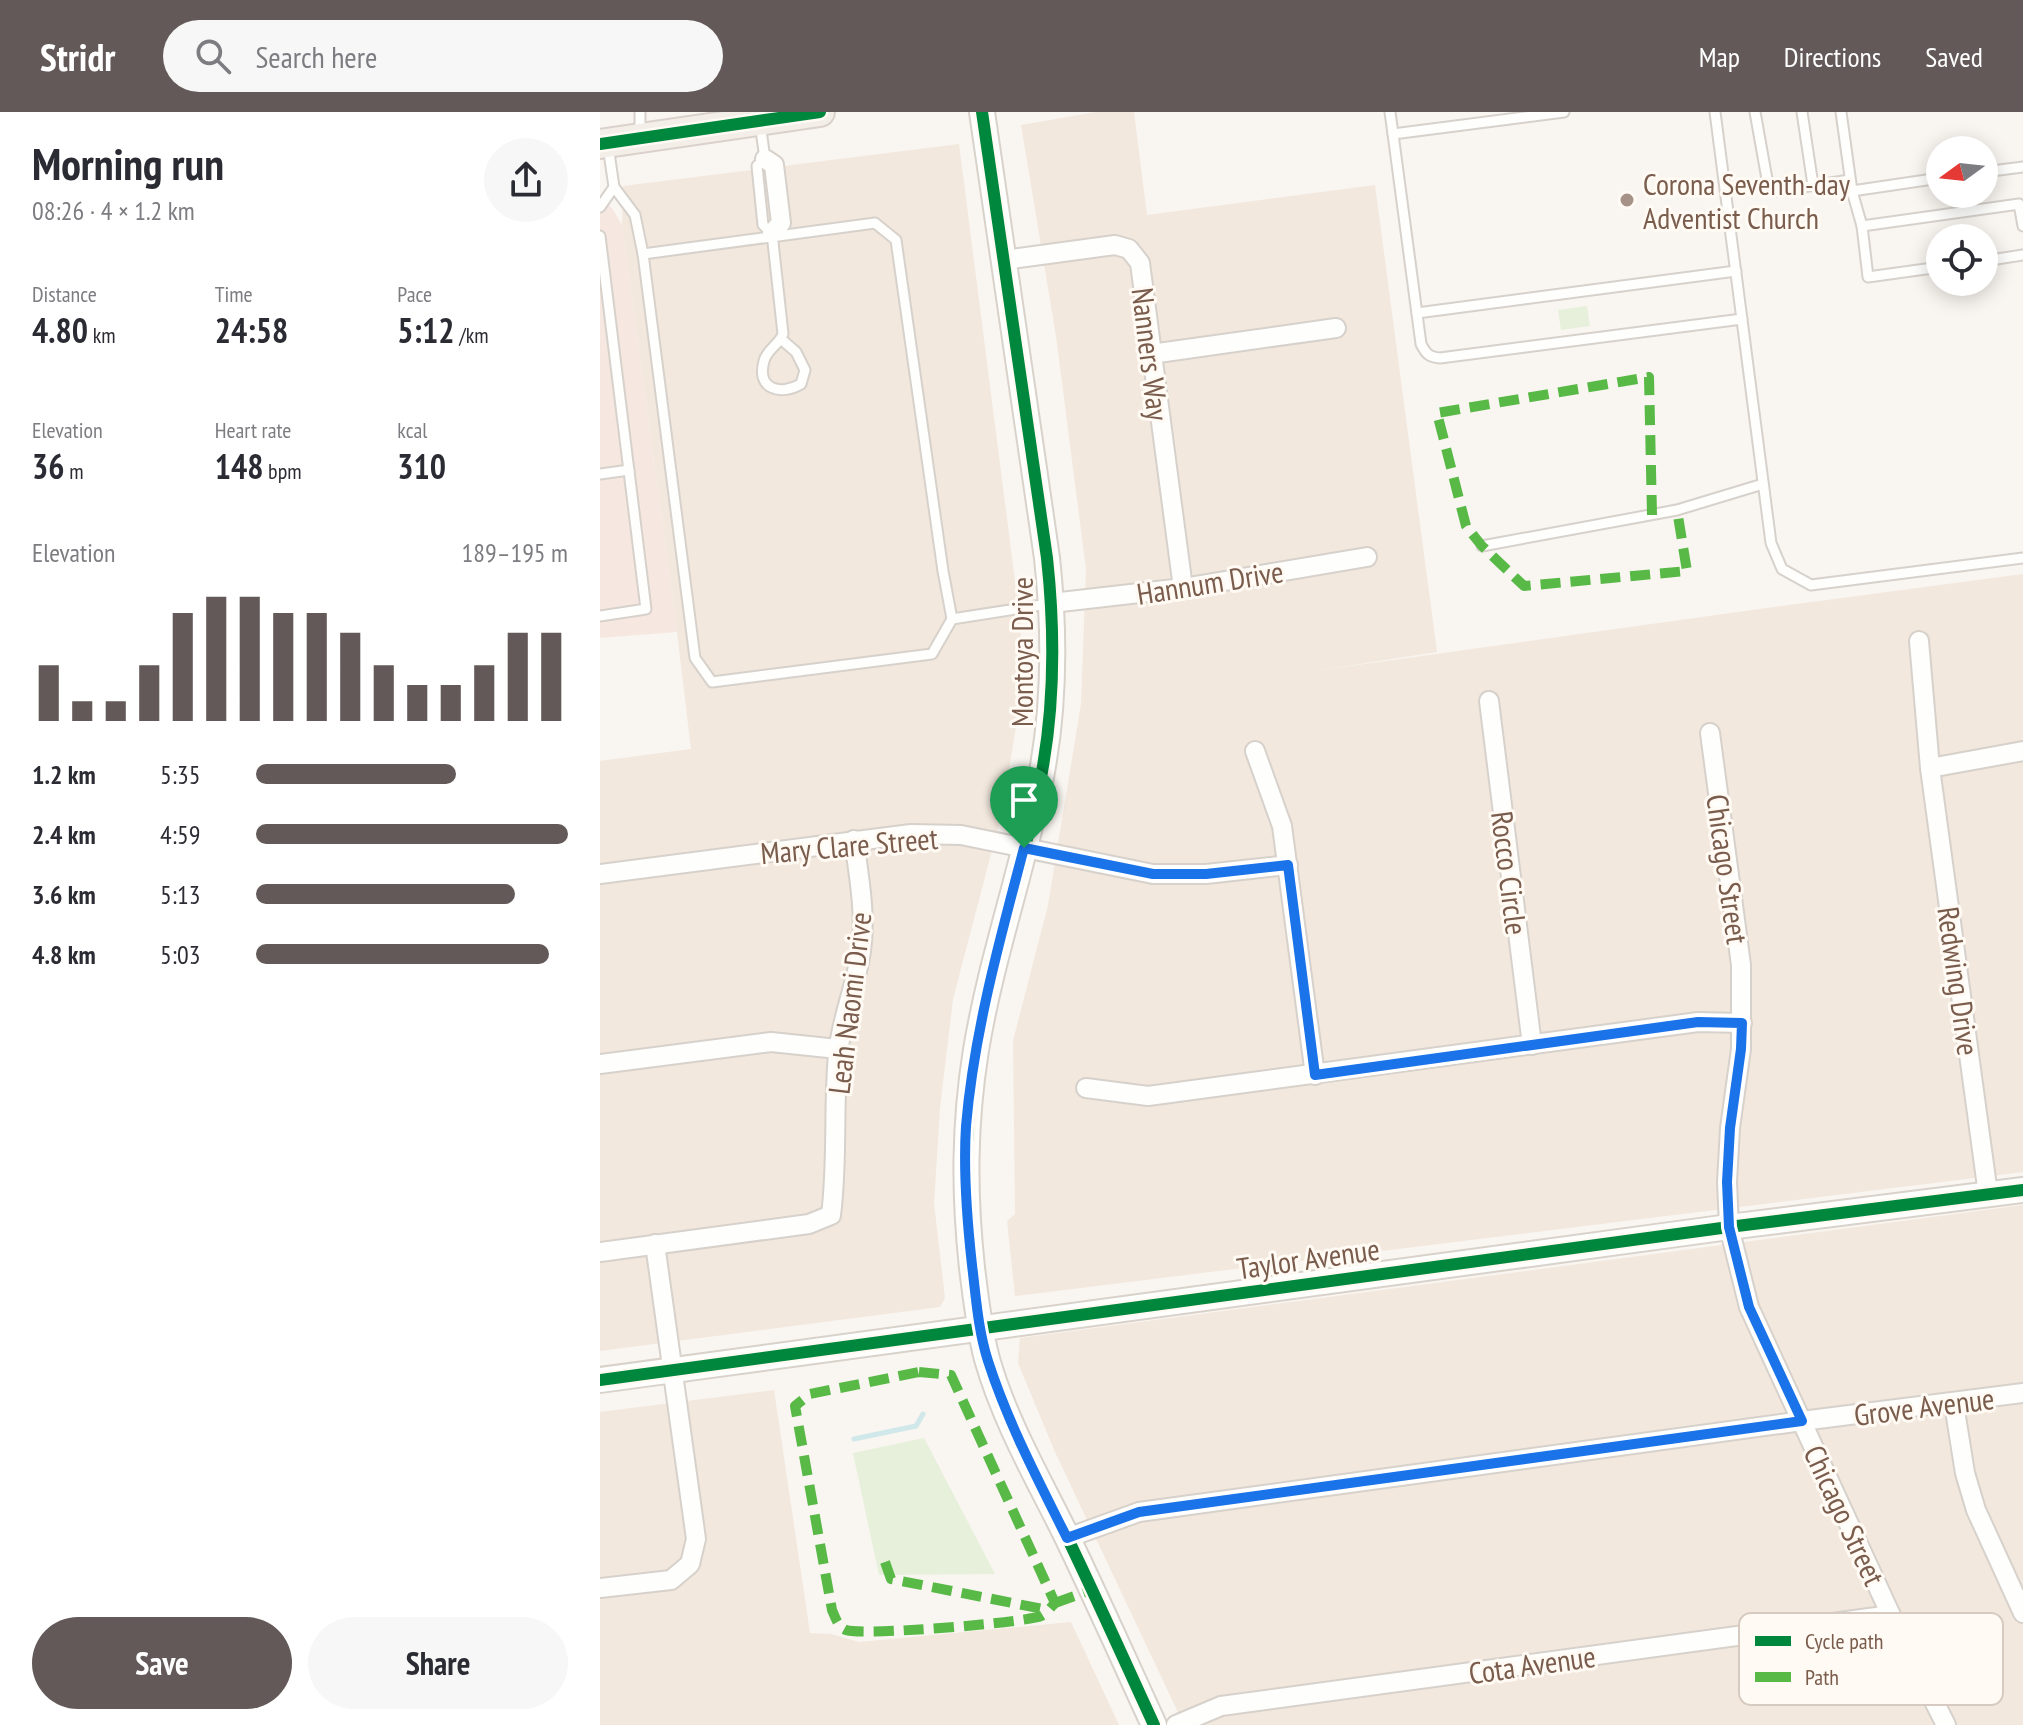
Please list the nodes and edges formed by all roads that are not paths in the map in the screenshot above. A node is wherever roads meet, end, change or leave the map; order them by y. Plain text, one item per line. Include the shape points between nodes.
1 (982, 112) edge
2 (1390, 112) edge
3 (1564, 112) edge
4 (1715, 112) edge
5 (1755, 112) edge
6 (1802, 112) edge
7 (1841, 112) edge
8 (810, 113) edge
9 (755, 118) edge
10 (640, 125) edge
11 (1393, 134) junction
12 (604, 144) edge
13 (765, 159) joint
14 (2023, 167) edge
15 (1998, 170) edge
16 (1850, 180) junction
17 (1926, 180) edge
18 (1813, 185) junction
19 (614, 187) junction
20 (1852, 191) junction
21 (2021, 204) edge
22 (600, 207) edge
23 (1862, 226) junction
24 (2023, 226) edge
25 (772, 235) junction
26 (600, 236) edge
27 (643, 254) junction
28 (2023, 255) edge
29 (1998, 259) edge
30 (1004, 260) junction
31 (1926, 269) edge
32 (1736, 271) junction
33 (1417, 313) junction
34 (1742, 319) junction
35 (1336, 328) dead end
36 (781, 339) junction
37 (1151, 354) junction
38 (629, 470) junction
39 (600, 474) edge
40 (1763, 484) junction
41 (1482, 546) dead end
42 (1367, 557) dead end
43 (2023, 558) edge
44 (1183, 588) junction
45 (1052, 603) junction
46 (600, 616) edge
47 (952, 619) junction
48 (1919, 641) dead end
49 (1489, 701) dead end
50 (1710, 733) dead end
51 (1255, 751) dead end
52 (2023, 751) edge
53 (1930, 768) junction
54 (854, 840) junction
55 (1024, 848) junction
56 (1288, 865) junction
57 (600, 874) edge
58 (1742, 1023) junction
59 (1532, 1045) junction
60 (838, 1049) junction
61 (600, 1064) edge
62 (1315, 1075) junction
63 (1086, 1088) dead end
64 (2023, 1190) edge
65 (1988, 1194) junction
66 (1729, 1227) junction
67 (655, 1244) junction
68 (600, 1252) edge
69 (980, 1329) junction
70 (674, 1371) junction
71 (600, 1380) edge
72 (2023, 1393) edge
73 (1954, 1404) junction
74 (1802, 1421) junction
75 (1067, 1538) junction
76 (600, 1588) edge
77 (1890, 1613) edge
78 (2023, 1613) edge
79 (1739, 1636) edge
80 (1936, 1705) edge
81 (1154, 1725) edge
82 (1176, 1725) edge
83 (1946, 1725) edge

1 - 30 street, Montoya Drive
2 - 11 lane
3 - 11 lane
4 - 32 lane
5 - 18 lane via 1767,179 1776,191
6 - 18 lane
7 - 16 lane
8 - 9 main road
9 - 10 main road
9 - 13 lane
10 - 12 main road
11 - 33 lane
12 - 19 lane
13 - 25 street via 774,165 781,223
14 - 15 lane
16 - 18 lane
16 - 20 lane
17 - 20 lane
19 - 22 lane
19 - 27 lane via 635,215
20 - 23 lane
21 - 23 lane
21 - 24 lane
23 - 31 lane via 1868,277
25 - 27 lane
25 - 36 lane
25 - 47 lane via 875,223 896,240
26 - 38 lane
27 - 47 lane via 695,658 712,682 932,654
28 - 29 lane
30 - 37 street, Nanners Way via 1115,245 1129,249 1140,263
30 - 45 street, Montoya Drive
32 - 33 lane
32 - 34 lane
33 - 34 lane via 1421,344 1431,357 1440,358
34 - 40 lane
35 - 37 street
36 - 36 lane via 763,363 768,386 778,390 801,384 805,370
37 - 44 street, Nanners Way
38 - 39 lane
38 - 46 lane via 646,609
40 - 41 lane via 1677,510
40 - 43 lane via 1771,543 1782,569 1811,585
42 - 44 street, Hannum Drive
44 - 45 street, Hannum Drive
45 - 47 lane
45 - 55 street, Montoya Drive via 1049,721
48 - 53 street, Redwing Drive
49 - 59 street, Rocco Circle
50 - 58 street, Chicago Street via 1741,965
51 - 56 street via 1282,826
52 - 53 street
53 - 65 street, Redwing Drive
54 - 55 street, Mary Clare Street via 961,835
54 - 57 street, Mary Clare Street
54 - 60 street, Leah Naomi Drive via 861,950
55 - 56 street, Mary Clare Street via 1153,874
55 - 69 street, Montoya Drive via 976,1048 966,1128 966,1213
56 - 62 street
58 - 59 street via 1698,1022
58 - 66 street, Chicago Street via 1730,1128
59 - 62 street
60 - 61 street via 771,1042
60 - 67 street, Leah Naomi Drive via 831,1215 809,1224
62 - 63 street via 1148,1096
64 - 65 street, Taylor Avenue
65 - 66 street, Taylor Avenue
66 - 69 street, Taylor Avenue
66 - 74 street, Chicago Street via 1749,1307
67 - 68 street
67 - 70 street
69 - 70 street, Taylor Avenue
69 - 75 street, Montoya Drive via 1010,1422
70 - 71 street, Taylor Avenue
70 - 76 street via 696,1539 690,1564 671,1580
72 - 73 street, Grove Avenue
73 - 74 street, Grove Avenue
73 - 78 street via 1976,1510
74 - 75 street, Grove Avenue via 1139,1512
74 - 77 street, Chicago Street
75 - 81 street, Montoya Drive
79 - 82 street, Cota Avenue via 1221,1706
80 - 83 street, Chicago Street

